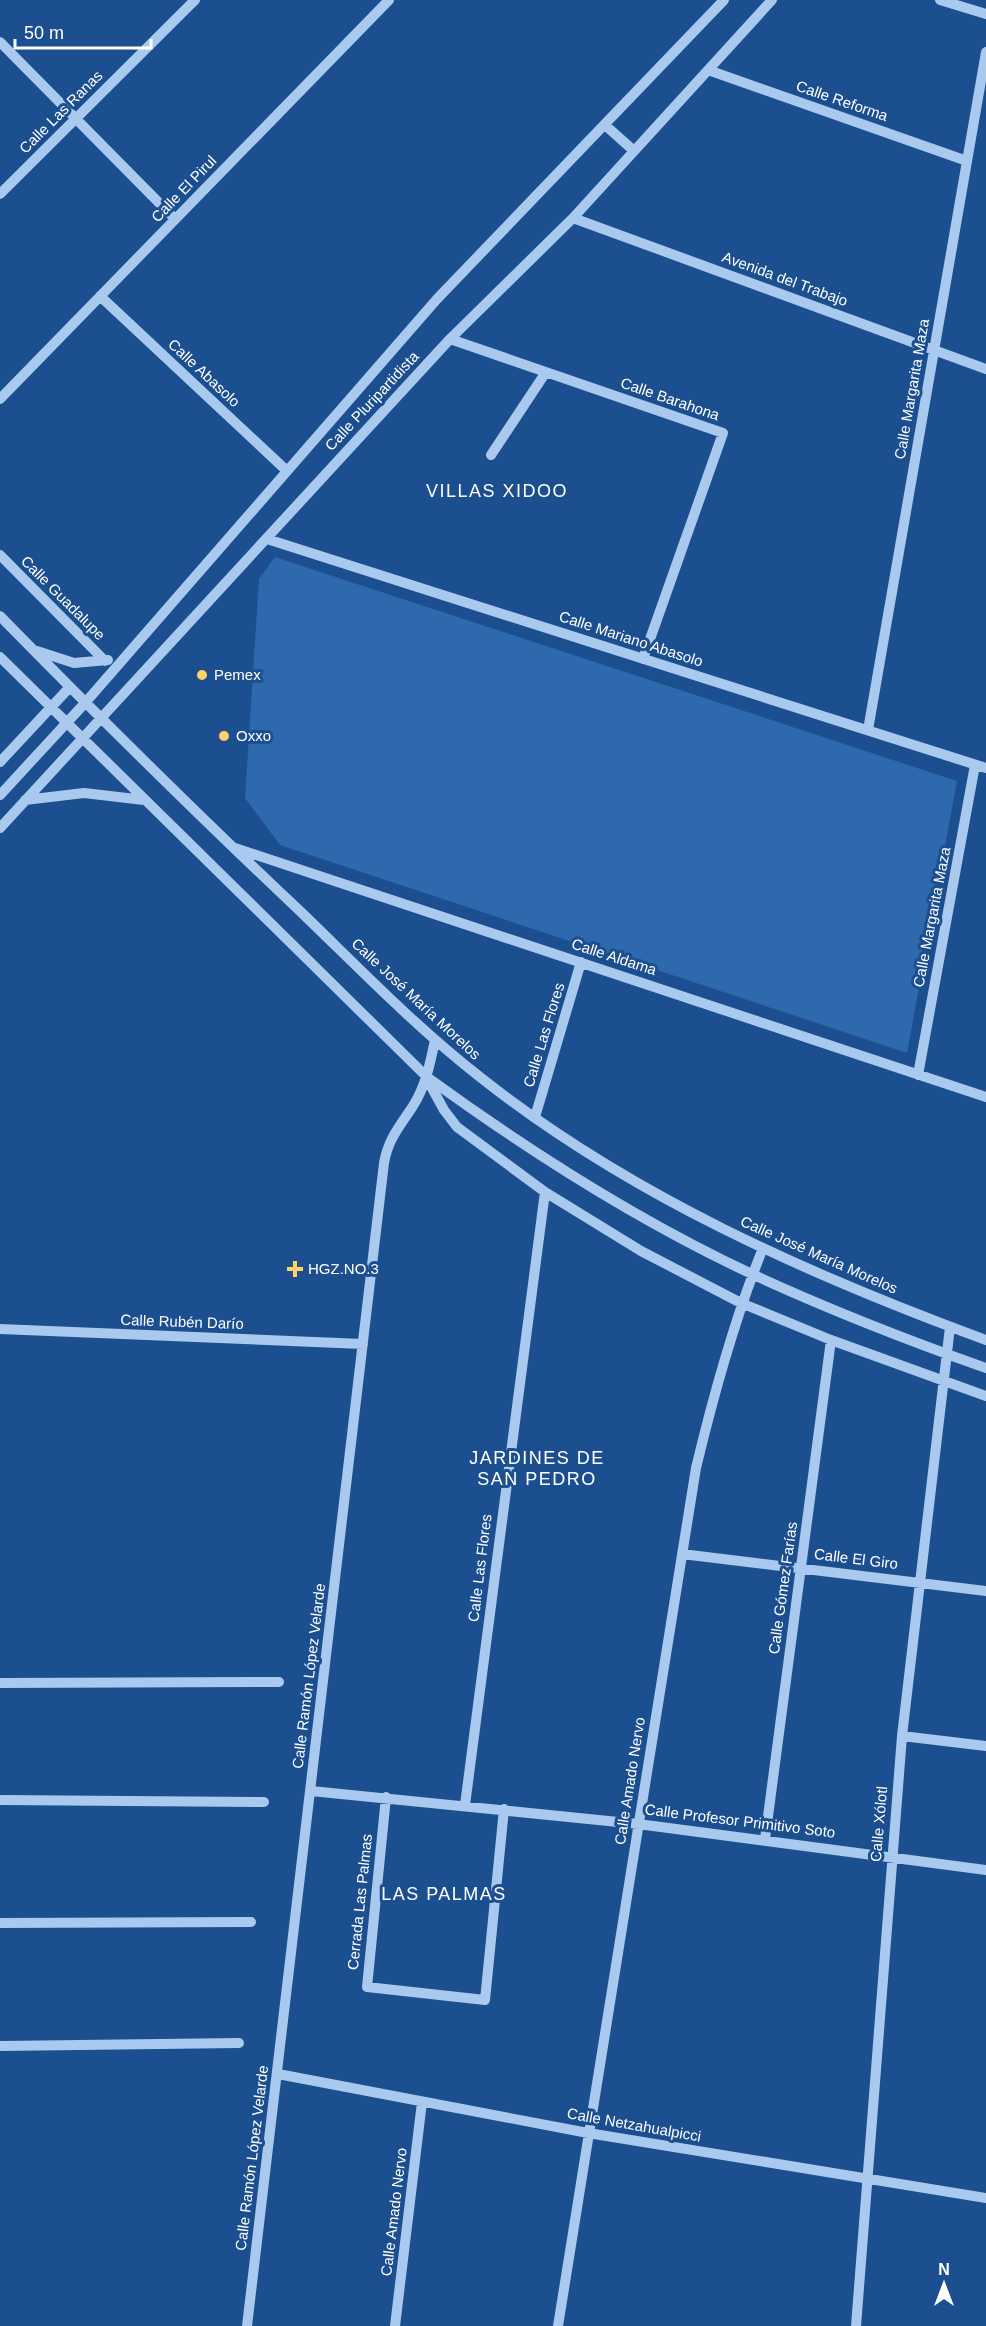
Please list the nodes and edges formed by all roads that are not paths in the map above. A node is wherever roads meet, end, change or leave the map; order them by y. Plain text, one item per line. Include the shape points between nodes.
1 (195, 0) edge
2 (389, 0) edge
3 (724, 0) edge
4 (772, 0) edge
5 (940, 0) edge
6 (986, 14) edge
7 (0, 42) edge
8 (986, 52) edge
9 (708, 70) junction
10 (76, 119) junction
11 (604, 125) junction
12 (633, 150) junction
13 (967, 161) junction
14 (0, 194) edge
15 (573, 218) junction
16 (175, 219) junction
17 (100, 296) junction
18 (450, 339) junction
19 (933, 350) junction
20 (986, 369) edge
21 (546, 372) junction
22 (0, 399) edge
23 (491, 455) dead end
24 (287, 471) junction
25 (267, 538) junction
26 (0, 555) edge
27 (0, 616) edge
28 (30, 647) junction
29 (129, 653) junction
30 (0, 657) edge
31 (643, 659) junction
32 (105, 661) junction
33 (69, 688) junction
34 (85, 703) junction
35 (51, 708) junction
36 (100, 718) junction
37 (66, 723) junction
38 (868, 730) junction
39 (82, 738) junction
40 (0, 762) edge
41 (981, 766) edge
42 (0, 795) edge
43 (25, 800) junction
44 (144, 800) junction
45 (0, 828) edge
46 (232, 847) junction
47 (581, 962) junction
48 (435, 1040) junction
49 (918, 1075) junction
50 (427, 1078) junction
51 (986, 1097) edge
52 (535, 1117) junction
53 (544, 1191) junction
54 (763, 1248) junction
55 (752, 1274) junction
56 (741, 1303) junction
57 (950, 1327) junction
58 (0, 1329) edge
59 (986, 1340) edge
60 (831, 1341) junction
61 (363, 1344) junction
62 (947, 1354) junction
63 (986, 1368) edge
64 (943, 1381) junction
65 (986, 1396) edge
66 (682, 1554) junction
67 (801, 1567) junction
68 (918, 1582) junction
69 (986, 1591) edge
70 (279, 1682) dead end
71 (0, 1683) edge
72 (902, 1736) junction
73 (986, 1746) edge
74 (310, 1791) junction
75 (386, 1797) junction
76 (0, 1800) edge
77 (264, 1802) dead end
78 (465, 1805) junction
79 (504, 1809) junction
80 (638, 1824) junction
81 (765, 1839) junction
82 (891, 1856) junction
83 (986, 1870) edge
84 (250, 1922) dead end
85 (0, 1923) edge
86 (239, 2043) dead end
87 (0, 2046) edge
88 (278, 2074) junction
89 (422, 2102) junction
90 (588, 2133) junction
91 (869, 2181) junction
92 (986, 2198) edge
93 (247, 2326) edge
94 (396, 2326) edge
95 (558, 2326) edge
96 (856, 2326) edge

1 - 10 street, Calle Las Ranas
2 - 16 street, Calle El Pirul
3 - 11 street, Calle Pluripartidista
4 - 9 street, Calle Pluripartidista
5 - 6 street
7 - 10 street
8 - 13 street, Calle Margarita Maza
9 - 12 street, Calle Pluripartidista
9 - 13 street, Calle Reforma
10 - 14 street, Calle Las Ranas
10 - 16 street
11 - 12 street
11 - 24 street, Calle Pluripartidista via 437,299
12 - 15 street, Calle Pluripartidista
13 - 19 street, Calle Margarita Maza
15 - 18 street, Calle Pluripartidista
15 - 19 street, Avenida del Trabajo
16 - 17 street, Calle El Pirul
17 - 22 street, Calle El Pirul
17 - 24 street, Calle Abasolo
18 - 21 street, Calle Barahona
18 - 25 street, Calle Pluripartidista
19 - 20 street, Avenida del Trabajo
19 - 38 street, Calle Margarita Maza
21 - 23 street
21 - 31 street, Calle Barahona via 723,433
24 - 29 street, Calle Pluripartidista
25 - 31 street, Calle Mariano Abasolo
25 - 36 street, Calle Pluripartidista
26 - 32 street, Calle Guadalupe
27 - 28 street, Calle José María Morelos
28 - 32 street via 74,663
28 - 33 street, Calle José María Morelos
29 - 32 street
29 - 34 street, Calle Pluripartidista
30 - 35 street
31 - 38 street, Calle Mariano Abasolo
33 - 34 street, Calle José María Morelos
33 - 35 street
34 - 36 street, Calle José María Morelos
34 - 37 street, Calle Pluripartidista
35 - 37 street
35 - 40 street
36 - 39 street, Calle Pluripartidista
36 - 46 street, Calle José María Morelos
37 - 39 street
37 - 42 street, Calle Pluripartidista
38 - 41 street, Calle Mariano Abasolo
39 - 43 street, Calle Pluripartidista
39 - 44 street
41 - 49 street, Calle Margarita Maza
43 - 44 street via 84,793
43 - 45 street, Calle Pluripartidista
44 - 50 street
46 - 47 street, Calle Aldama
46 - 48 street, Calle José María Morelos
47 - 49 street, Calle Aldama
47 - 52 street, Calle Las Flores
48 - 50 street, Calle Ramón López Velarde
48 - 52 street, Calle José María Morelos
49 - 51 street, Calle Aldama
50 - 53 street via 457,1127
50 - 55 street via 585,1184
50 - 61 street, Calle Ramón López Velarde via 386,1148
52 - 54 street, Calle José María Morelos via 685,1208
53 - 56 street via 640,1251
53 - 78 street, Calle Las Flores
54 - 55 street, Calle Amado Nervo
54 - 57 street, Calle José María Morelos
55 - 56 street, Calle Amado Nervo
55 - 62 street via 848,1317
56 - 60 street
56 - 66 street, Calle Amado Nervo via 696,1468
57 - 59 street, Calle José María Morelos
57 - 62 street, Calle Xólotl
58 - 61 street, Calle Rubén Darío
60 - 64 street
60 - 67 street, Calle Gómez Farías
61 - 74 street, Calle Ramón López Velarde
62 - 63 street
62 - 64 street, Calle Xólotl
64 - 65 street
64 - 68 street, Calle Xólotl
66 - 67 street, Calle El Giro
66 - 80 street, Calle Amado Nervo
67 - 68 street, Calle El Giro
67 - 81 street, Calle Gómez Farías
68 - 69 street, Calle El Giro
68 - 72 street, Calle Xólotl
70 - 71 street
72 - 73 street
72 - 82 street, Calle Xólotl
74 - 75 street, Calle Profesor Primitivo Soto
74 - 88 street, Calle Ramón López Velarde
75 - 78 street, Calle Profesor Primitivo Soto
75 - 79 street, Cerrada Las Palmas via 367,1987 484,2000
76 - 77 street
78 - 79 street, Calle Profesor Primitivo Soto
79 - 80 street, Calle Profesor Primitivo Soto
80 - 81 street, Calle Profesor Primitivo Soto
80 - 90 street, Calle Amado Nervo
81 - 82 street, Calle Profesor Primitivo Soto
82 - 83 street, Calle Profesor Primitivo Soto
82 - 91 street, Calle Xólotl
84 - 85 street
86 - 87 street
88 - 89 street, Calle Netzahualpicci
88 - 93 street, Calle Ramón López Velarde
89 - 90 street, Calle Netzahualpicci
89 - 94 street, Calle Amado Nervo
90 - 91 street, Calle Netzahualpicci
90 - 95 street, Calle Amado Nervo
91 - 92 street, Calle Netzahualpicci
91 - 96 street, Calle Xólotl

